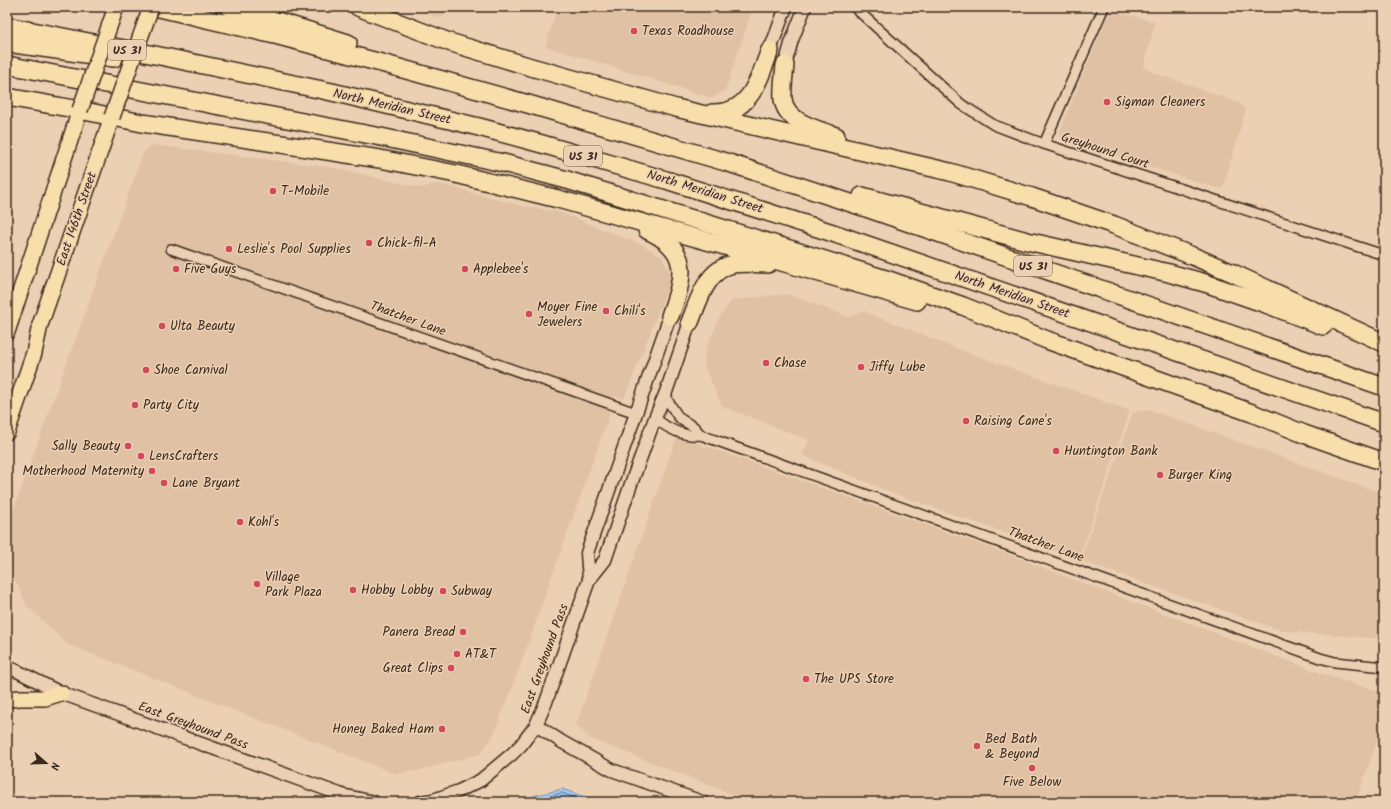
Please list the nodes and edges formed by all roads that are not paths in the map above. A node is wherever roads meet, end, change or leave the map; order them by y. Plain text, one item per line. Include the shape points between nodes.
1 (116, 7) edge
2 (151, 7) edge
3 (155, 7) edge
4 (229, 7) edge
5 (358, 7) edge
6 (786, 7) edge
7 (805, 7) edge
8 (854, 7) edge
9 (1104, 7) edge
10 (7, 26) edge
11 (7, 43) edge
12 (770, 50) joint
13 (7, 65) edge
14 (785, 65) joint
15 (247, 74) junction
16 (7, 97) edge
17 (528, 104) junction
18 (676, 108) junction
19 (80, 110) junction
20 (112, 117) junction
21 (1044, 144) junction
22 (682, 148) junction
23 (907, 162) junction
24 (558, 199) junction
25 (171, 248) dead end
26 (1384, 255) edge
27 (785, 262) junction
28 (670, 316) joint
29 (690, 322) joint
30 (7, 332) edge
31 (1047, 340) junction
32 (1384, 345) edge
33 (1384, 387) edge
34 (666, 392) junction
35 (636, 413) junction
36 (655, 418) junction
37 (1384, 423) edge
38 (7, 432) edge
39 (701, 435) junction
40 (1384, 462) edge
41 (589, 580) junction
42 (7, 666) edge
43 (1384, 667) edge
44 (62, 693) junction
45 (7, 699) edge
46 (536, 725) junction
47 (341, 799) edge
48 (374, 802) edge
49 (420, 802) edge
50 (702, 802) edge

1 - 19 main road, bridge
2 - 20 main road, East 146th Street, bridge
3 - 17 highway, US 31 via 294,40
4 - 17 highway
5 - 18 highway via 483,53
6 - 12 street
7 - 14 street
8 - 21 street, Greyhound Court via 961,104 994,125
9 - 21 street
10 - 15 highway, North Meridian Street / US 31
11 - 15 highway
12 - 18 highway via 750,97 745,102 728,112 714,114
13 - 31 highway via 381,137 535,171 886,279 963,306
14 - 23 highway via 783,99 796,120
15 - 37 highway, North Meridian Street / US 31 via 479,127 734,201 838,234
16 - 19 highway
17 - 22 highway, US 31
18 - 23 highway
19 - 20 highway
19 - 30 main road
20 - 24 highway via 387,161 456,174
20 - 38 main road, East 146th Street via 40,325 34,353
21 - 26 street, Greyhound Court
22 - 32 highway via 1027,241 1176,275
22 - 33 highway, US 31 via 866,208
23 - 32 highway via 992,184 1155,240 1235,274
24 - 27 highway
24 - 28 highway via 645,229 670,244 678,256 681,271 680,288
25 - 35 street, Thatcher Lane
27 - 29 highway via 734,264 715,273 706,284
27 - 31 highway
28 - 35 street, East Greyhound Pass
29 - 34 street, East Greyhound Pass
31 - 40 highway
34 - 36 street, East Greyhound Pass
34 - 39 street, Thatcher Lane via 668,401 677,415
35 - 41 street, East Greyhound Pass via 587,553
36 - 39 street, Thatcher Lane via 668,428 690,436
36 - 41 street, East Greyhound Pass via 605,560
39 - 43 street, Thatcher Lane via 1320,658
41 - 46 street, East Greyhound Pass
42 - 44 street, East Greyhound Pass
44 - 45 main road via 45,698
44 - 47 street, East Greyhound Pass
46 - 49 street, East Greyhound Pass via 512,754 481,780 459,791
46 - 50 street via 612,770
47 - 48 street, East Greyhound Pass

